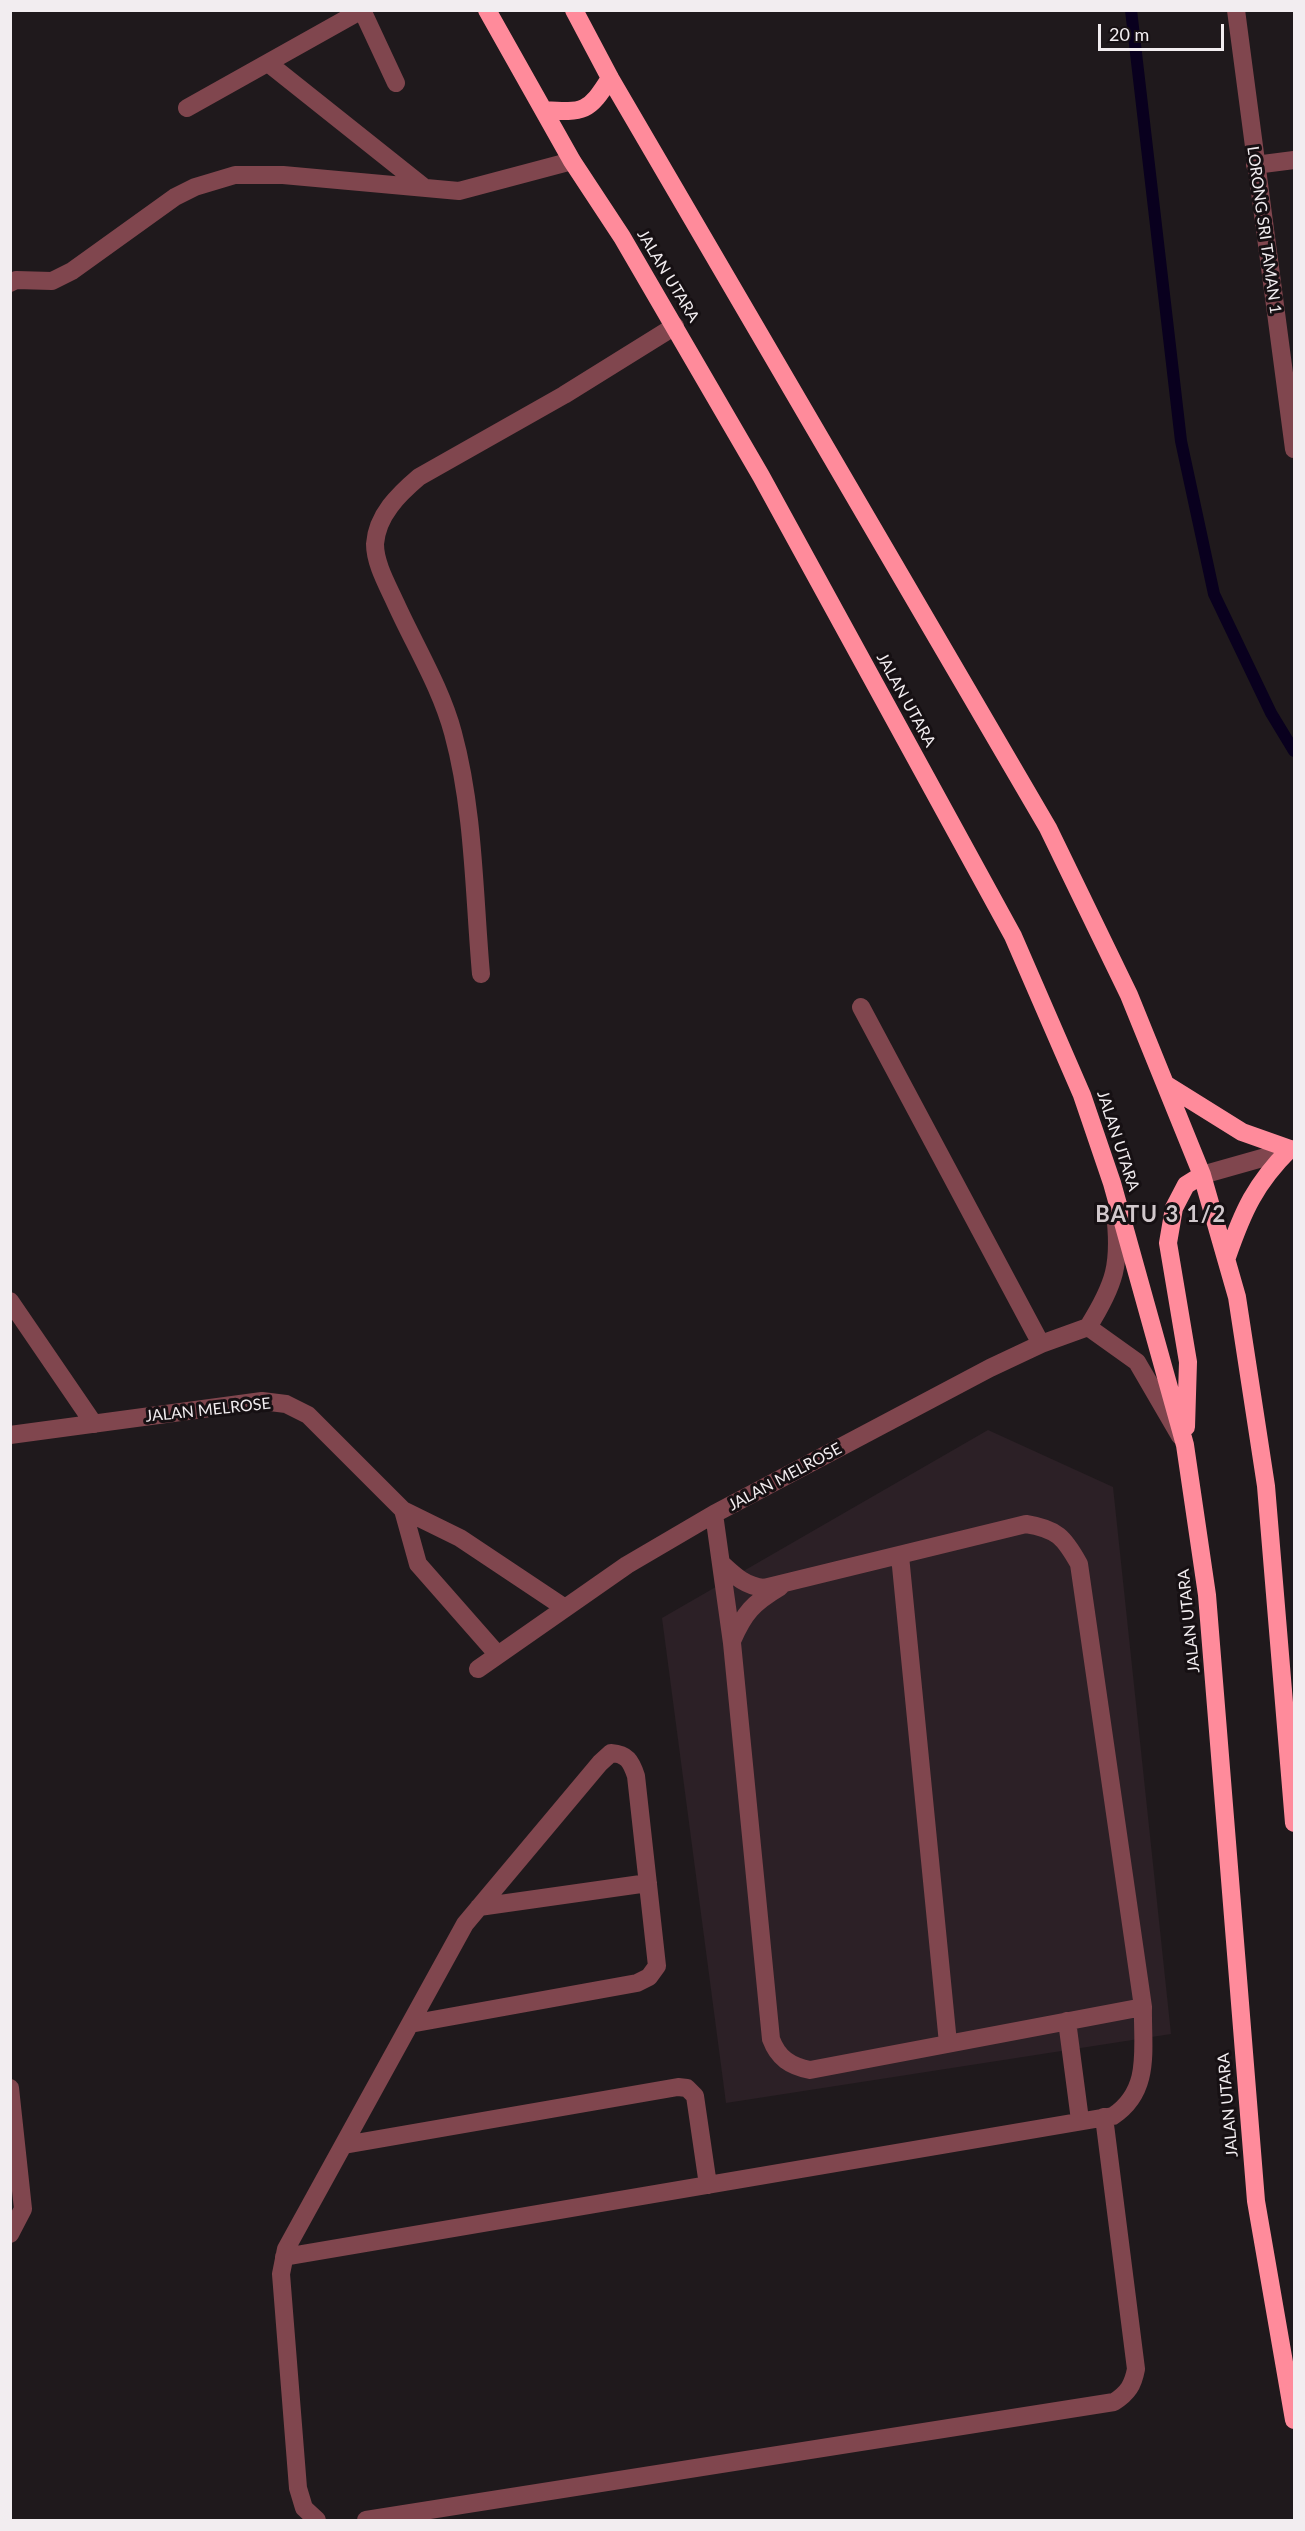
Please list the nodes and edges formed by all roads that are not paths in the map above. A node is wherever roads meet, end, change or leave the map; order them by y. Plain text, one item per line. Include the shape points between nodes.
1 (362, 10) edge
2 (488, 10) edge
3 (574, 10) edge
4 (1236, 10) edge
5 (268, 63) junction
6 (610, 78) junction
7 (396, 83) dead end
8 (187, 108) dead end
9 (544, 110) junction
10 (1294, 160) edge
11 (572, 161) junction
12 (1255, 165) junction
13 (425, 188) junction
14 (10, 283) edge
15 (675, 326) junction
16 (1294, 449) edge
17 (481, 974) dead end
18 (861, 1007) dead end
19 (1165, 1084) junction
20 (1292, 1149) edge
21 (1202, 1175) junction
22 (1112, 1183) junction
23 (1227, 1257) junction
24 (10, 1301) edge
25 (1088, 1327) junction
26 (1041, 1344) junction
27 (94, 1424) junction
28 (10, 1435) edge
29 (1185, 1445) junction
30 (403, 1510) junction
31 (714, 1514) junction
32 (900, 1556) junction
33 (721, 1563) junction
34 (784, 1586) junction
35 (566, 1608) junction
36 (732, 1643) junction
37 (498, 1655) junction
38 (478, 1669) dead end
39 (1294, 1823) edge
40 (648, 1883) junction
41 (479, 1907) junction
42 (1143, 2007) junction
43 (1067, 2021) junction
44 (410, 2024) junction
45 (948, 2043) junction
46 (10, 2088) edge
47 (1104, 2117) junction
48 (1080, 2120) junction
49 (344, 2145) junction
50 (708, 2185) junction
51 (10, 2234) edge
52 (284, 2257) junction
53 (1294, 2420) edge
54 (317, 2520) edge
55 (366, 2520) edge

1 - 5 street
1 - 7 street
2 - 9 highway, JALAN UTARA
3 - 6 highway
4 - 12 street, LORONG SRI TAMAN 1
5 - 8 street
5 - 13 street
6 - 9 highway via 596,102 586,110
6 - 19 highway via 1048,828 1129,995
9 - 11 highway, JALAN UTARA
10 - 12 street
11 - 13 street via 459,191
11 - 15 highway, JALAN UTARA
12 - 16 street, LORONG SRI TAMAN 1
13 - 14 street via 282,175 235,175 175,197 52,281
15 - 17 street via 564,395 419,477 399,494 380,526 375,544 380,568 439,693 453,732 467,815
15 - 22 highway, JALAN UTARA via 1013,936 1082,1095
18 - 26 street
19 - 20 highway via 1242,1131
19 - 21 highway
20 - 21 street
20 - 23 highway via 1267,1172 1244,1210
21 - 23 highway
21 - 29 highway via 1186,1185 1174,1208 1168,1243 1188,1362
22 - 25 street via 1119,1248 1114,1277
22 - 29 highway, JALAN UTARA
23 - 39 highway via 1237,1297 1266,1486
24 - 27 street
25 - 26 street, JALAN MELROSE
25 - 29 street via 1137,1362
26 - 31 street, JALAN MELROSE
27 - 28 street, JALAN MELROSE
27 - 30 street, JALAN MELROSE via 262,1401 286,1404 308,1415
29 - 53 highway, JALAN UTARA via 1208,1595 1256,2201
30 - 35 street via 460,1538
30 - 37 street, JALAN MELROSE via 418,1564
31 - 33 street
31 - 35 street, JALAN MELROSE via 627,1565
32 - 34 street
32 - 42 street via 1026,1524 1048,1528 1067,1542 1079,1564
32 - 45 street
33 - 34 street via 751,1587
33 - 36 street
34 - 36 street via 752,1607 742,1618
35 - 37 street, JALAN MELROSE
36 - 45 street via 775,2051 786,2062 810,2070
37 - 38 street, JALAN MELROSE
40 - 41 street
40 - 41 street via 636,1776 632,1763 622,1754 611,1753
40 - 44 street via 657,1966 649,1977 637,1983
41 - 44 street via 465,1924
42 - 43 street
42 - 47 street via 1142,2073 1137,2091 1128,2106
43 - 45 street
43 - 48 street
44 - 49 street
46 - 51 street via 23,2209
47 - 48 street
47 - 55 street via 1136,2369 1127,2394 1114,2402
48 - 50 street
49 - 50 street via 678,2087 687,2088 695,2096
49 - 52 street
50 - 52 street
52 - 54 street via 281,2274 298,2488 304,2508

